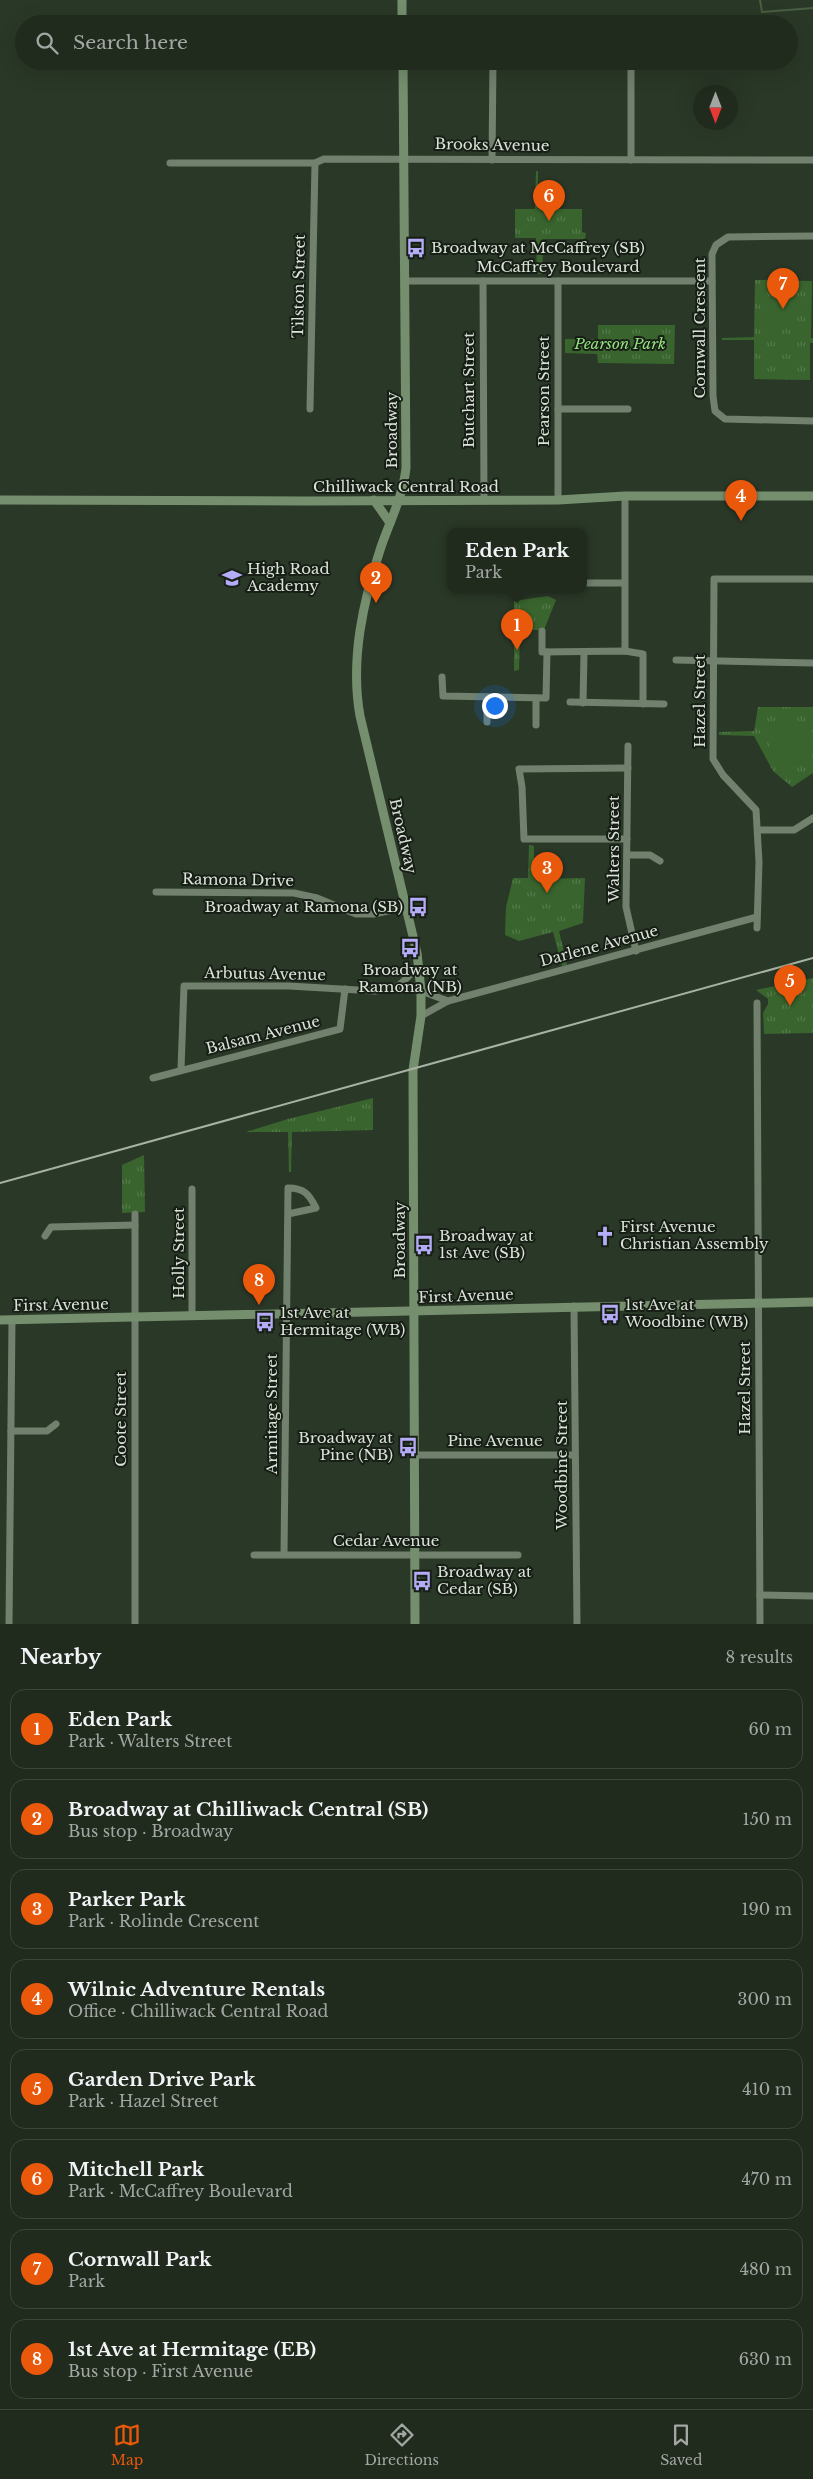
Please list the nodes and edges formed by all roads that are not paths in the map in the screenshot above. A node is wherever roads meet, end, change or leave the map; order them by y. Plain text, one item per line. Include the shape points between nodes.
1 (402, 0) edge
2 (402, 15) edge
3 (403, 70) edge
4 (493, 70) edge
5 (631, 70) edge
6 (404, 158) junction
7 (492, 160) junction
8 (631, 160) junction
9 (813, 160) edge
10 (170, 163) dead end
11 (315, 163) junction
12 (813, 236) edge
13 (405, 281) junction
14 (483, 281) junction
15 (558, 281) junction
16 (712, 281) junction
17 (310, 409) dead end
18 (558, 409) junction
19 (628, 409) dead end
20 (813, 421) edge
21 (625, 496) junction
22 (813, 496) edge
23 (0, 500) edge
24 (374, 500) junction
25 (399, 500) junction
26 (484, 500) junction
27 (558, 500) junction
28 (390, 523) junction
29 (813, 579) edge
30 (587, 583) edge
31 (624, 583) junction
32 (542, 631) dead end
33 (625, 651) junction
34 (547, 652) junction
35 (584, 653) junction
36 (676, 660) dead end
37 (714, 662) junction
38 (813, 663) edge
39 (442, 677) dead end
40 (487, 697) junction
41 (536, 698) junction
42 (570, 702) dead end
43 (583, 703) junction
44 (643, 704) junction
45 (664, 704) dead end
46 (487, 722) dead end
47 (536, 725) dead end
48 (628, 746) dead end
49 (628, 768) junction
50 (813, 818) edge
51 (758, 830) junction
52 (627, 839) junction
53 (627, 855) junction
54 (660, 861) dead end
55 (156, 892) dead end
56 (406, 907) junction
57 (757, 917) junction
58 (757, 928) dead end
59 (636, 951) junction
60 (419, 967) junction
61 (397, 987) junction
62 (345, 989) junction
63 (421, 991) junction
64 (448, 1001) junction
65 (757, 1003) dead end
66 (421, 1016) junction
67 (181, 1069) junction
68 (153, 1078) dead end
69 (192, 1189) dead end
70 (135, 1214) dead end
71 (288, 1214) junction
72 (135, 1225) junction
73 (45, 1236) dead end
74 (813, 1302) edge
75 (759, 1304) junction
76 (574, 1306) junction
77 (414, 1312) junction
78 (286, 1314) junction
79 (192, 1316) junction
80 (134, 1317) junction
81 (0, 1320) edge
82 (12, 1320) junction
83 (56, 1424) dead end
84 (11, 1432) junction
85 (414, 1455) junction
86 (576, 1455) junction
87 (284, 1554) junction
88 (254, 1555) dead end
89 (415, 1555) junction
90 (518, 1555) dead end
91 (760, 1595) junction
92 (813, 1596) edge
93 (10, 1624) edge
94 (135, 1624) edge
95 (415, 1624) edge
96 (577, 1624) edge
97 (760, 1624) edge

1 - 2 street
3 - 6 street, Broadway
4 - 7 street
5 - 8 street
6 - 7 street, Brooks Avenue
6 - 11 street, Brooks Avenue via 324,159
6 - 13 street, Broadway
7 - 8 street, Brooks Avenue
8 - 9 street, Brooks Avenue
10 - 11 street, Brooks Avenue
11 - 17 street, Tilston Street
12 - 16 street, Cornwall Crescent via 728,237 716,245 712,254
13 - 14 street, McCaffrey Boulevard
13 - 25 street, Broadway via 406,468
14 - 15 street, McCaffrey Boulevard
14 - 26 street, Butchart Street
15 - 16 street, McCaffrey Boulevard
15 - 18 street, Pearson Street
16 - 20 street, Cornwall Crescent via 712,396 715,411 725,419
18 - 19 street
18 - 27 street, Pearson Street
21 - 22 street, Chilliwack Central Road
21 - 27 street, Chilliwack Central Road
21 - 31 street
23 - 24 street, Chilliwack Central Road
24 - 25 street, Chilliwack Central Road
24 - 28 street
25 - 26 street, Chilliwack Central Road
25 - 28 street, Broadway
26 - 27 street, Chilliwack Central Road
28 - 56 street, Broadway via 366,602 356,680 360,716
29 - 37 street, Hazel Street via 714,579
30 - 31 street
31 - 33 street
32 - 34 street via 542,652
33 - 35 street
33 - 44 street via 643,654
34 - 35 street
34 - 41 street via 546,698
35 - 43 street
36 - 37 street
37 - 38 street
37 - 51 street, Hazel Street via 713,759 723,775 756,810
39 - 40 street via 443,696
40 - 41 street
40 - 46 street
41 - 47 street
42 - 43 street
43 - 44 street
44 - 45 street
48 - 49 street, Walters Street
49 - 52 street, Walters Street
49 - 52 street via 519,769 524,839
50 - 51 street via 794,830
51 - 57 street, Hazel Street
52 - 53 street, Walters Street
53 - 54 street via 650,855
53 - 59 street, Walters Street via 626,907
55 - 56 street, Ramona Drive via 294,893 317,898 356,914
56 - 60 street, Broadway
57 - 58 street, Hazel Street
57 - 59 street, Darlene Avenue
59 - 64 street, Darlene Avenue
60 - 61 street
60 - 63 street, Broadway
61 - 62 street, Arbutus Avenue via 375,991
61 - 63 street, Arbutus Avenue
62 - 67 street, Balsam Avenue via 340,1029
62 - 67 street, Arbutus Avenue via 184,986
63 - 64 street
63 - 66 street, Broadway
64 - 66 street, Darlene Avenue
65 - 75 street, Hazel Street
66 - 77 street, Broadway via 413,1064
67 - 68 street, Balsam Avenue
69 - 79 street, Holly Street
70 - 72 street, Coote Street
71 - 71 street, Armitage Street via 288,1188 300,1188 309,1195 316,1208
71 - 78 street, Armitage Street
72 - 73 street via 51,1227
72 - 80 street, Coote Street
74 - 75 street, First Avenue
75 - 76 street, First Avenue
75 - 91 street, Hazel Street
76 - 77 street, First Avenue
76 - 86 street, Woodbine Street
77 - 78 street, First Avenue
77 - 85 street, Broadway
78 - 79 street, First Avenue
78 - 87 street, Armitage Street
79 - 80 street, First Avenue
80 - 82 street, First Avenue
80 - 94 street, Coote Street
81 - 82 street, First Avenue
82 - 84 street
83 - 84 street via 47,1432
84 - 93 street
85 - 86 street, Pine Avenue
85 - 89 street, Broadway
86 - 96 street, Woodbine Street
87 - 88 street, Cedar Avenue
87 - 89 street, Cedar Avenue
89 - 90 street, Cedar Avenue
89 - 95 street, Broadway
91 - 92 street
91 - 97 street, Hazel Street

